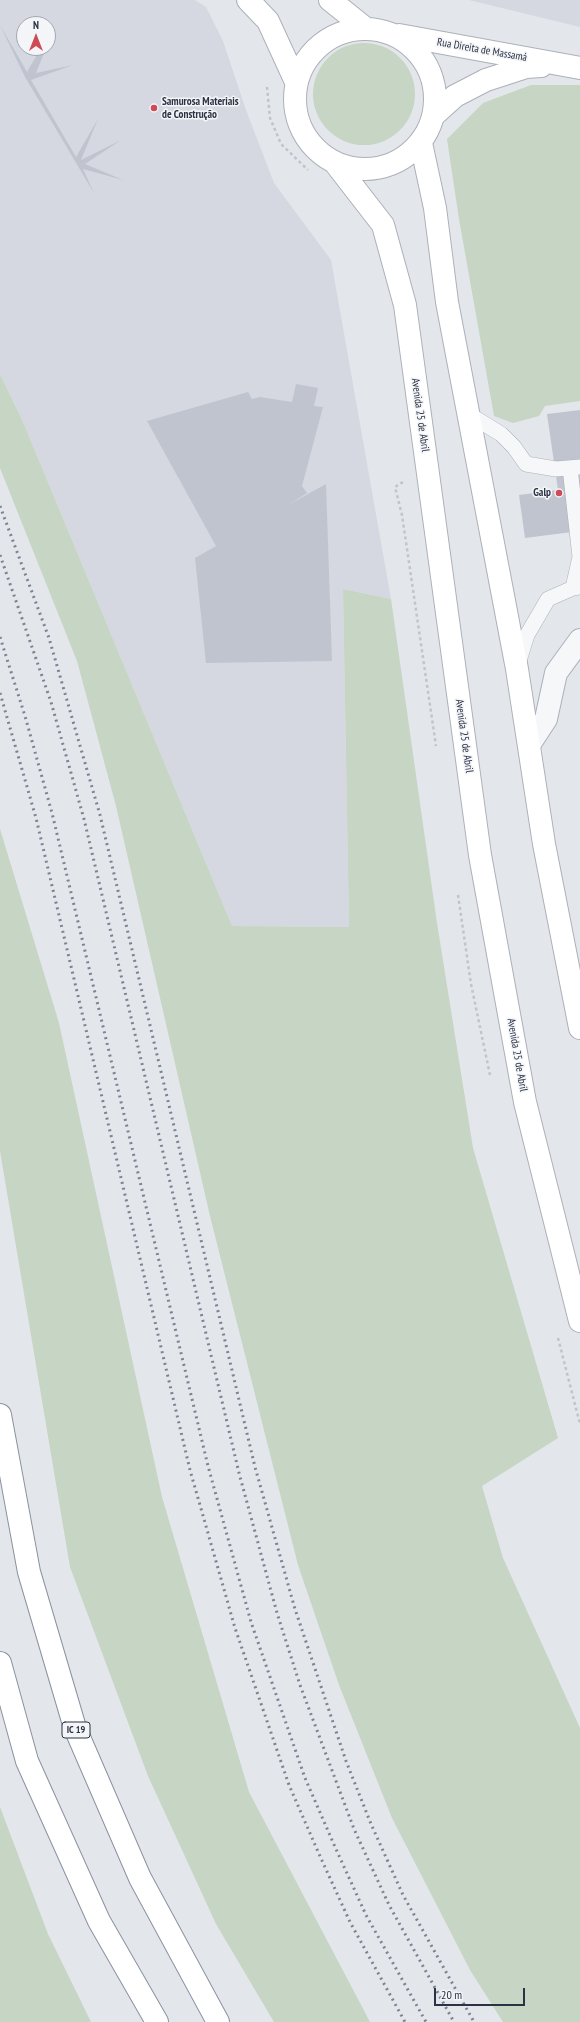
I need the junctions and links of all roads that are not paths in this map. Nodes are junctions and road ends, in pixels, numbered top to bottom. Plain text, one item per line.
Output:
1 (248, 0) edge
2 (330, 0) edge
3 (365, 28) junction
4 (396, 35) junction
5 (574, 67) edge
6 (296, 82) junction
7 (434, 115) junction
8 (421, 143) junction
9 (335, 163) junction
10 (470, 415) junction
11 (575, 468) edge
12 (576, 587) edge
13 (580, 640) edge
14 (517, 669) junction
15 (529, 745) junction
16 (580, 1028) edge
17 (580, 1320) edge
18 (0, 1415) edge
19 (0, 1663) edge
20 (158, 2022) edge
21 (218, 2022) edge

1 - 6 main road
2 - 3 main road
3 - 4 main road
3 - 6 main road
4 - 5 main road, Rua Direita de Massamá
4 - 7 main road
5 - 7 main road, Rua Direita de Massamá
6 - 9 main road
7 - 8 main road
8 - 9 main road
8 - 10 main road
9 - 17 main road, Avenida 25 de Abril
10 - 11 lane
10 - 14 main road
11 - 12 lane
12 - 14 lane
13 - 15 street
14 - 15 main road
15 - 16 main road
18 - 21 main road, IC 19
19 - 20 main road

